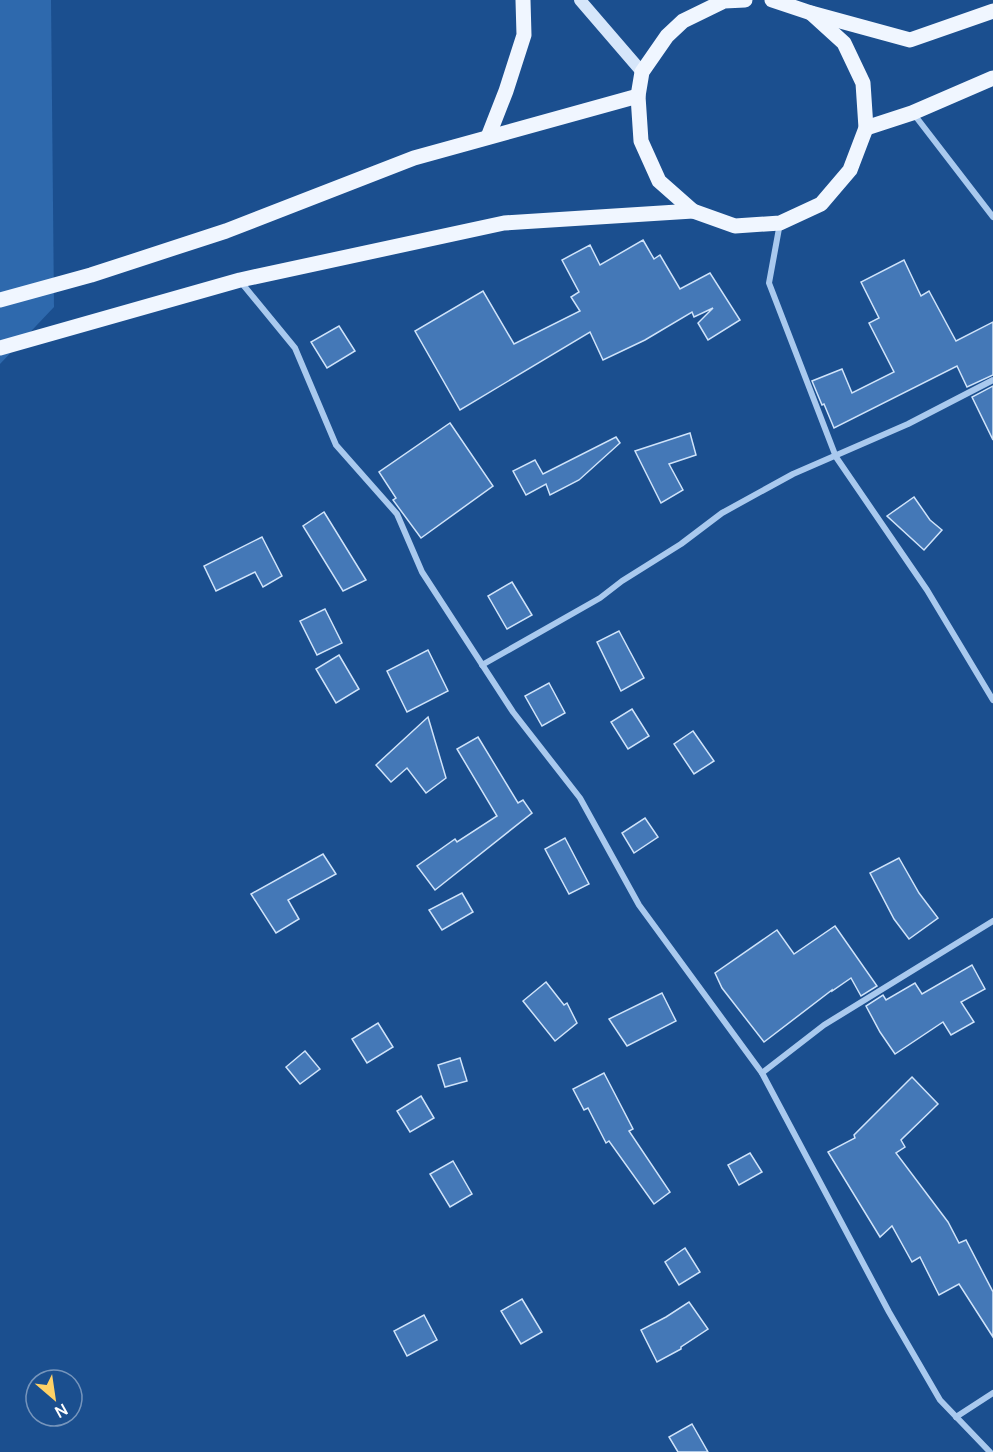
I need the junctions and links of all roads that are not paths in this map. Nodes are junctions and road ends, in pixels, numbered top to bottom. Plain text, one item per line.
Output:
1 (523, 0) edge
2 (580, 0) edge
3 (745, 0) edge
4 (772, 0) edge
5 (993, 11) edge
6 (811, 13) junction
7 (642, 72) junction
8 (993, 78) edge
9 (638, 96) junction
10 (912, 113) junction
11 (866, 128) junction
12 (488, 137) junction
13 (693, 211) junction
14 (993, 217) edge
15 (780, 223) junction
16 (240, 280) junction
17 (0, 300) edge
18 (0, 348) edge
19 (993, 380) edge
20 (836, 457) junction
21 (482, 665) junction
22 (993, 700) edge
23 (993, 921) edge
24 (762, 1073) junction
25 (993, 1393) edge
26 (956, 1417) junction
27 (990, 1452) edge

1 - 12 main road
2 - 7 street
3 - 7 main road
4 - 6 main road
5 - 6 main road
6 - 11 main road
7 - 9 main road
8 - 10 main road
9 - 12 main road
9 - 13 main road
10 - 11 main road
10 - 14 street
11 - 15 main road
12 - 17 main road
13 - 15 main road
13 - 16 main road
15 - 20 street
16 - 18 main road
16 - 21 street
19 - 20 street
20 - 21 street
20 - 22 street
21 - 24 street
23 - 24 street
24 - 26 street
25 - 26 street
26 - 27 street

